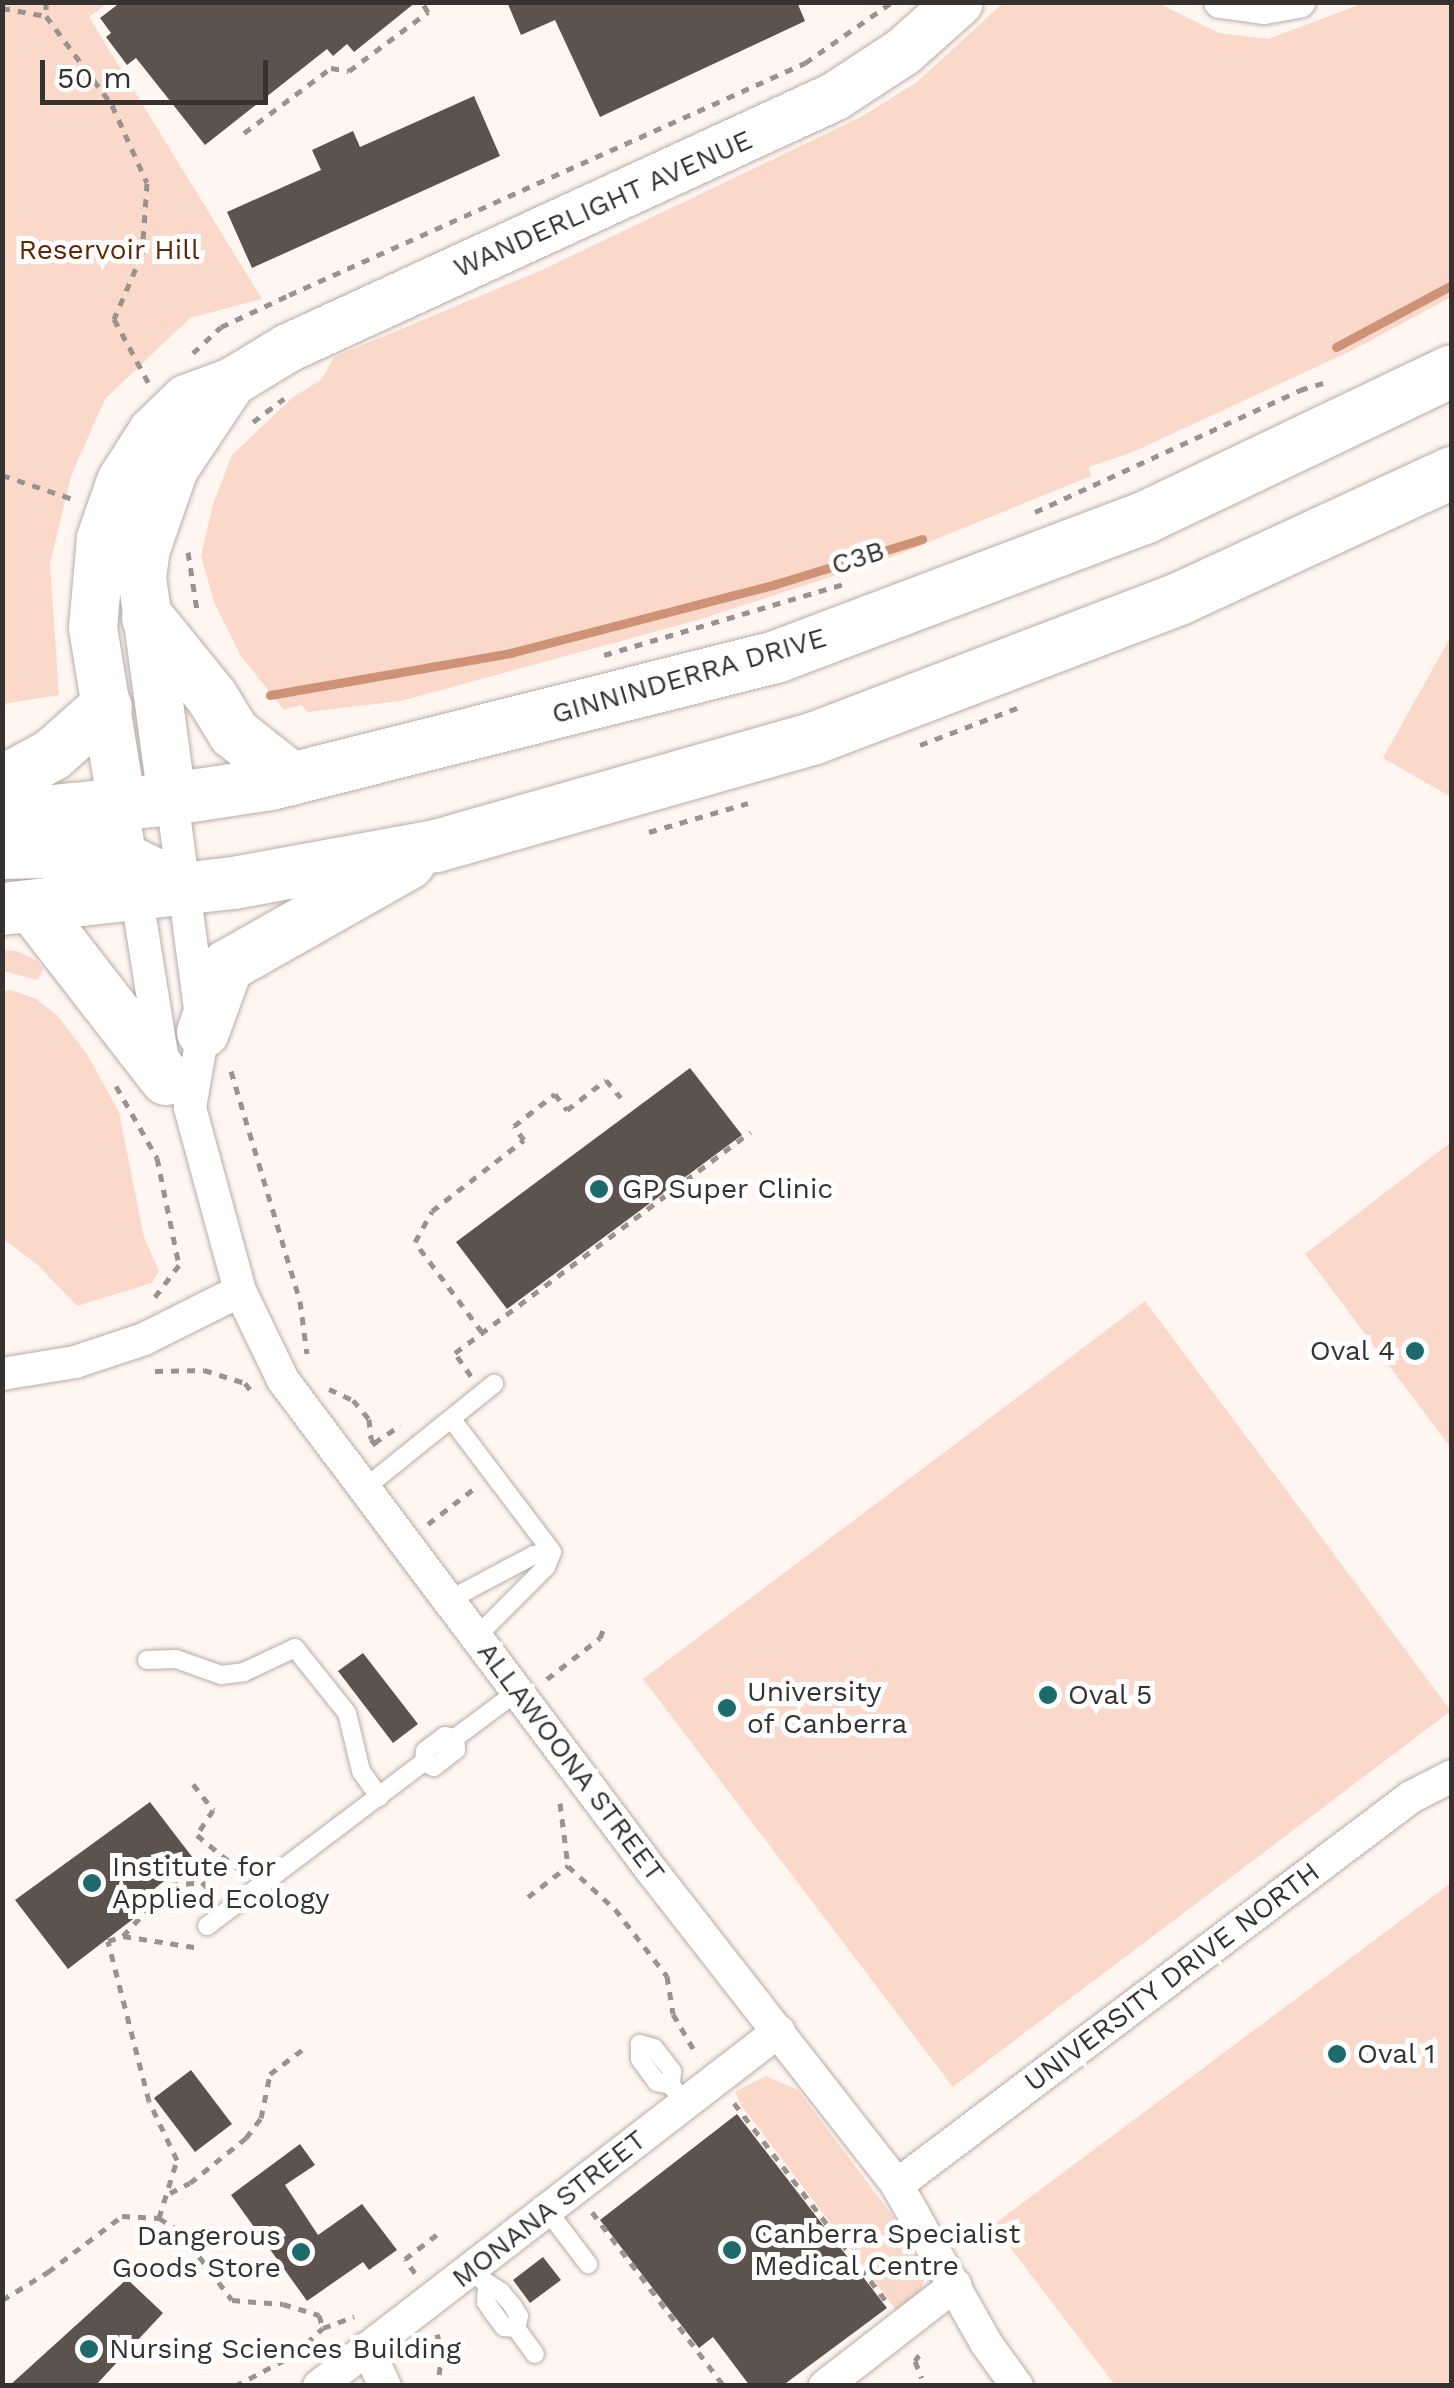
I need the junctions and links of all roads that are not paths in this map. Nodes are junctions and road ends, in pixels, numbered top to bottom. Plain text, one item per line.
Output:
1 (958, 2) edge
2 (1220, 2) edge
3 (1299, 2) edge
4 (1452, 371) edge
5 (232, 382) junction
6 (1452, 473) edge
7 (148, 618) junction
8 (106, 707) junction
9 (292, 779) junction
10 (2, 782) edge
11 (147, 802) junction
12 (2, 816) edge
13 (436, 846) junction
14 (2, 854) edge
15 (150, 882) junction
16 (18, 907) edge
17 (216, 1044) junction
18 (178, 1093) junction
19 (240, 1291) junction
20 (2, 1374) edge
21 (494, 1384) dead end
22 (453, 1421) junction
23 (365, 1488) junction
24 (552, 1552) junction
25 (450, 1600) junction
26 (476, 1636) junction
27 (147, 1660) dead end
28 (520, 1694) junction
29 (1452, 1776) edge
30 (379, 1797) junction
31 (207, 1926) dead end
32 (779, 2032) junction
33 (897, 2185) junction
34 (547, 2210) junction
35 (588, 2264) dead end
36 (479, 2278) junction
37 (955, 2285) junction
38 (367, 2348) junction
39 (536, 2354) dead end
40 (319, 2386) edge
41 (385, 2386) edge
42 (825, 2386) edge
43 (1017, 2386) edge

1 - 5 street, WANDERLIGHT AVENUE
2 - 3 street
4 - 9 main road, GINNINDERRA DRIVE
5 - 7 street, WANDERLIGHT AVENUE
5 - 8 street, WANDERLIGHT AVENUE
6 - 13 main road
7 - 9 main road
7 - 11 street, WANDERLIGHT AVENUE
8 - 10 main road
8 - 11 street, WANDERLIGHT AVENUE
9 - 11 main road, GINNINDERRA DRIVE
11 - 12 main road, GINNINDERRA DRIVE
11 - 15 street, ALLAWOONA STREET
11 - 15 street, WANDERLIGHT AVENUE
13 - 15 main road
13 - 17 main road
14 - 15 main road
15 - 16 main road
15 - 17 street, ALLAWOONA STREET
15 - 18 street, ALLAWOONA STREET
16 - 18 main road
17 - 18 street, ALLAWOONA STREET
18 - 19 street, ALLAWOONA STREET
19 - 20 street
19 - 23 street, ALLAWOONA STREET
21 - 22 lane
22 - 23 lane
22 - 24 lane
23 - 25 street, ALLAWOONA STREET
24 - 25 lane
24 - 26 lane
25 - 26 street, ALLAWOONA STREET
26 - 28 street, ALLAWOONA STREET
27 - 30 lane
28 - 30 lane
28 - 32 street, ALLAWOONA STREET
29 - 33 street, UNIVERSITY DRIVE NORTH
30 - 31 lane
32 - 33 street, ALLAWOONA STREET
32 - 34 street, MONANA STREET
33 - 37 street, ALLAWOONA STREET
34 - 35 lane
34 - 36 street, MONANA STREET
36 - 38 street, MONANA STREET
36 - 39 lane
37 - 42 street
37 - 43 street, ALLAWOONA STREET
38 - 40 street, MONANA STREET
38 - 41 street

